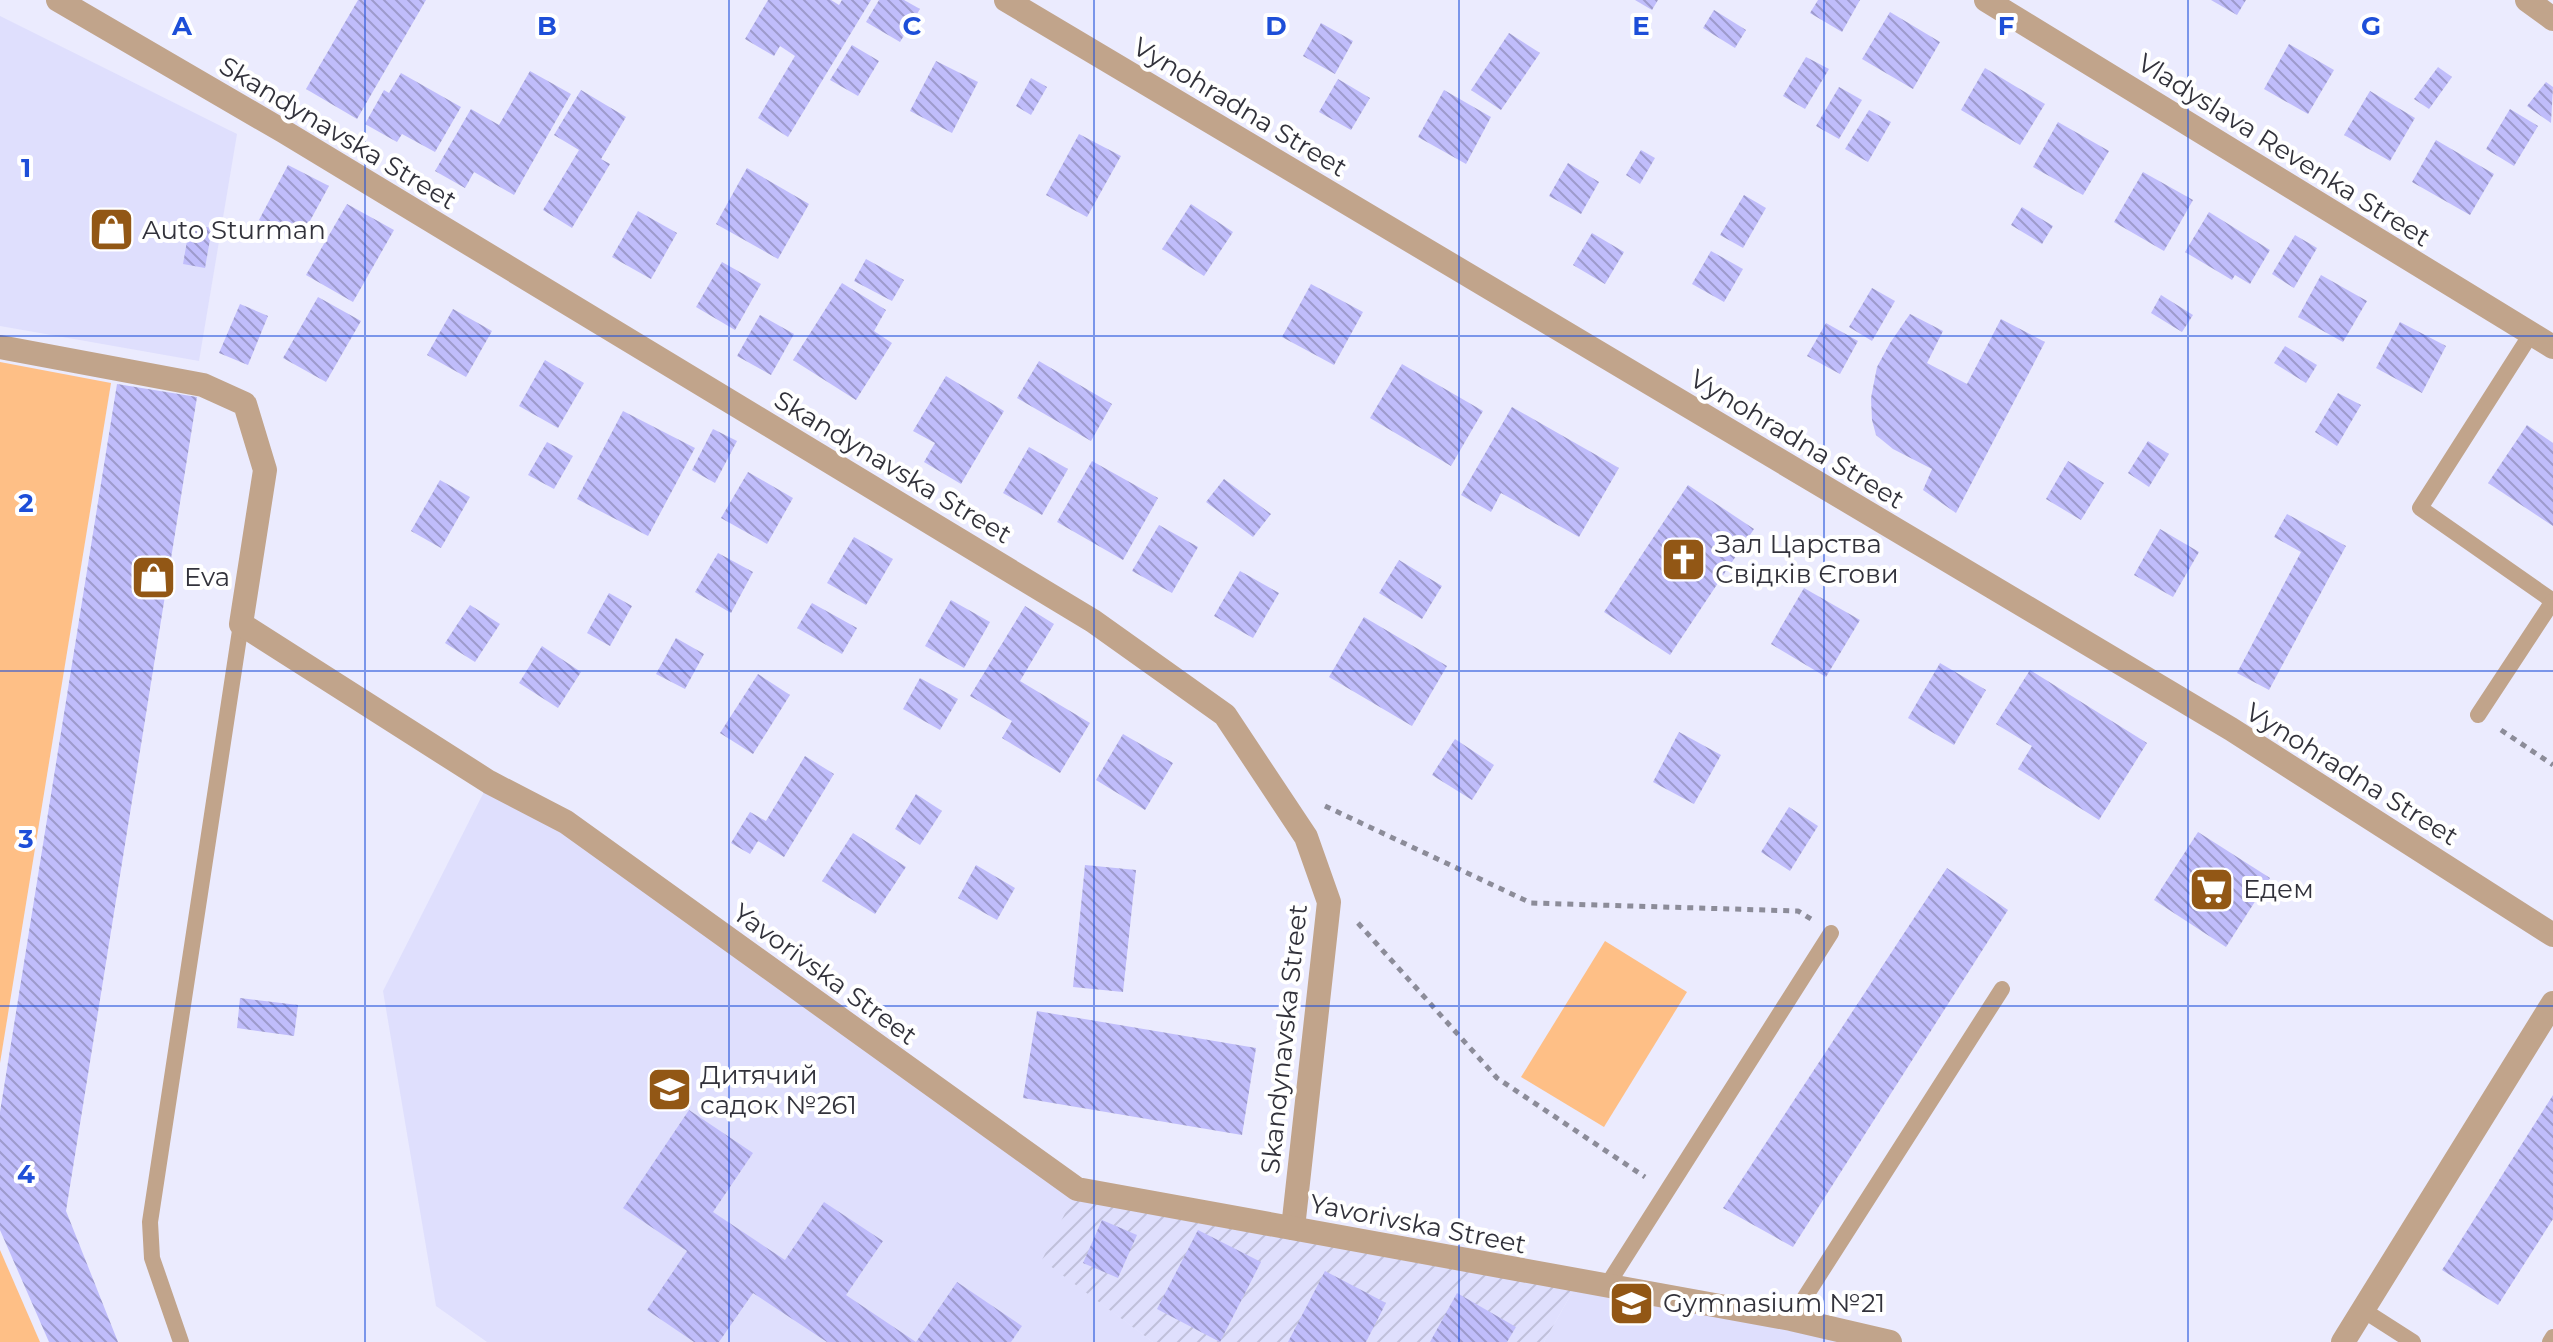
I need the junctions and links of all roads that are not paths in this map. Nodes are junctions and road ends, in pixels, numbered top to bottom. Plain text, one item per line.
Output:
1 (58, 0) edge
2 (1006, 0) edge
3 (1986, 0) edge
4 (2527, 0) edge
5 (2553, 19) edge
6 (2531, 334) junction
7 (0, 347) edge
8 (2553, 347) edge
9 (2553, 601) edge
10 (241, 624) junction
11 (2478, 715) road end
12 (1831, 933) road end
13 (2553, 935) edge
14 (2002, 989) dead end
15 (2553, 1003) edge
16 (1293, 1228) junction
17 (1606, 1287) junction
18 (2363, 1310) junction
19 (1791, 1319) junction
20 (2553, 1337) edge
21 (181, 1342) edge
22 (1890, 1342) edge
23 (2343, 1342) edge
24 (2413, 1342) edge
25 (2550, 1342) edge

1 - 16 street, Skandynavska Street
2 - 13 street, Vynohradna Street
3 - 6 street, Vladyslava Revenka Street
4 - 5 street
6 - 8 street, Vladyslava Revenka Street
6 - 9 lane
7 - 10 street
9 - 11 lane
10 - 16 street, Yavorivska Street
10 - 21 lane
12 - 17 lane
14 - 19 lane
15 - 18 street
16 - 17 street, Yavorivska Street
17 - 19 street, Yavorivska Street
18 - 23 street
18 - 24 lane
19 - 22 street, Yavorivska Street
20 - 25 lane

